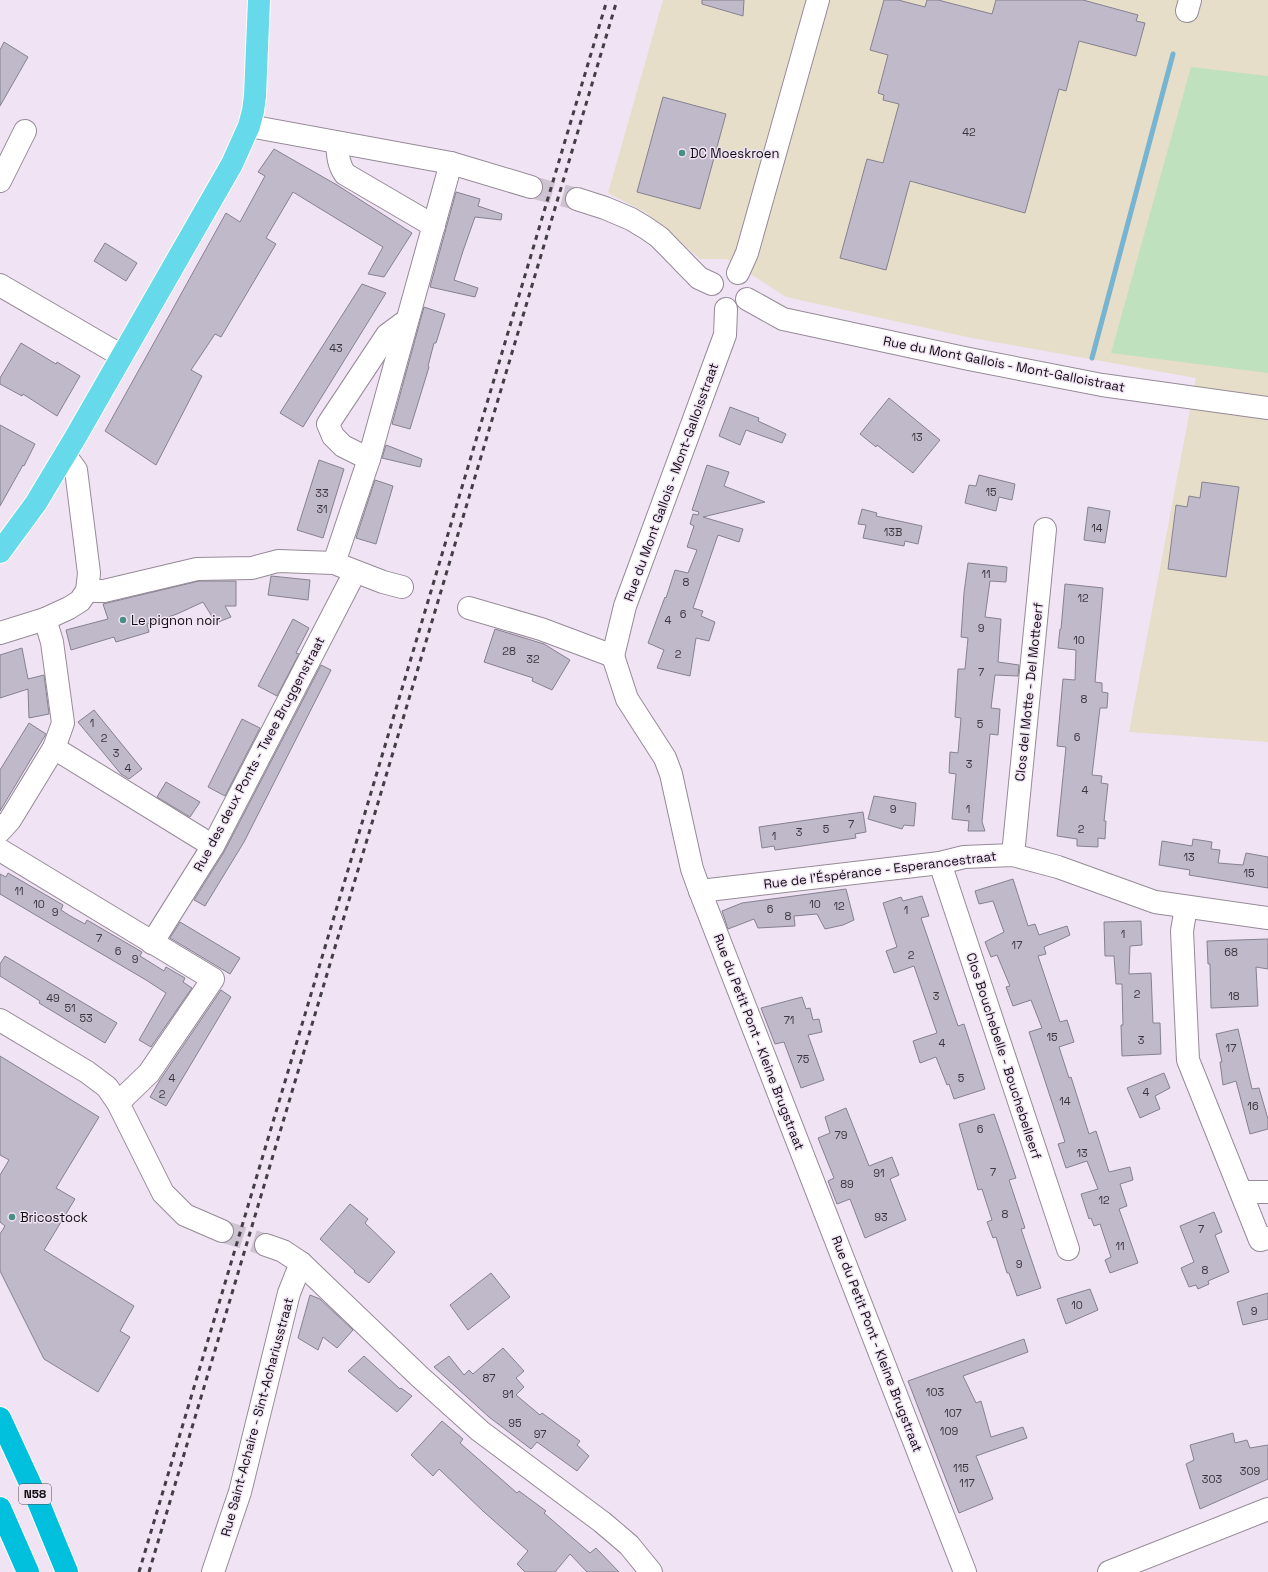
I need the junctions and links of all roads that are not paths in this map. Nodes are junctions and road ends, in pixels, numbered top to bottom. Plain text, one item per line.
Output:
1 (259, 0) edge
2 (818, 0) edge
3 (249, 126) junction
4 (26, 131) dead end
5 (337, 143) junction
6 (451, 163) junction
7 (0, 181) edge
8 (531, 187) tunnel mouth
9 (578, 199) tunnel mouth
10 (434, 226) junction
11 (738, 273) junction
12 (712, 284) junction
13 (0, 285) edge
14 (747, 299) junction
15 (726, 309) junction
16 (406, 321) junction
17 (122, 356) junction
18 (1268, 408) edge
19 (65, 455) junction
20 (369, 459) junction
21 (1045, 529) dead end
22 (0, 552) edge
23 (334, 564) junction
24 (355, 572) junction
25 (402, 587) dead end
26 (87, 591) junction
27 (469, 608) dead end
28 (45, 619) junction
29 (0, 633) edge
30 (613, 656) junction
31 (54, 748) junction
32 (0, 831) edge
33 (213, 846) junction
34 (0, 850) edge
35 (1013, 855) junction
36 (940, 863) junction
37 (700, 891) junction
38 (1186, 907) junction
39 (1268, 918) edge
40 (152, 943) junction
41 (0, 1020) edge
42 (118, 1103) junction
43 (1242, 1192) junction
44 (1268, 1192) edge
45 (222, 1231) tunnel mouth
46 (1268, 1238) edge
47 (266, 1245) tunnel mouth
48 (1068, 1248) dead end
49 (300, 1263) junction
50 (0, 1418) edge
51 (0, 1508) edge
52 (1268, 1509) edge
53 (28, 1572) edge
54 (67, 1572) edge
55 (214, 1572) edge
56 (651, 1572) edge
57 (965, 1572) edge
58 (1110, 1572) edge

1 - 3 main road
2 - 11 street
3 - 5 street
3 - 17 main road
4 - 7 street
5 - 6 street
5 - 10 street
6 - 8 street
6 - 10 street
9 - 12 street
10 - 16 street
11 - 12 street
11 - 14 street
12 - 15 street
13 - 17 street
14 - 15 street
14 - 18 street, Rue du Mont Gallois - Mont-Galloistraat
15 - 30 street, Rue du Mont Gallois - Mont-Galloisstraat
16 - 20 street
16 - 20 street
17 - 19 main road
19 - 22 main road
19 - 26 street
20 - 23 street
21 - 35 street, Clos del Motte - Del Motteerf
23 - 24 street
23 - 26 street
24 - 25 street
24 - 33 street, Rue des deux Ponts - Twee Bruggenstraat
26 - 28 street
27 - 30 street
28 - 29 street
28 - 31 street
30 - 37 street, Rue du Petit Pont - Kleine Brugstraat
31 - 32 street
31 - 33 street
33 - 40 street, Rue des deux Ponts - Twee Bruggenstraat
34 - 40 street
35 - 36 street, Rue de l'Éspérance - Esperancestraat
35 - 38 street, Rue de l'Éspérance - Esperancestraat
36 - 37 street, Rue de l'Éspérance - Esperancestraat
36 - 48 street, Clos Bouchebelle - Bouchebelleerf
37 - 57 street, Rue du Petit Pont - Kleine Brugstraat
38 - 39 street, Rue de l'Éspérance - Esperancestraat
38 - 43 street
40 - 42 street
41 - 42 street
42 - 45 street
43 - 44 street
43 - 46 street
47 - 49 street
49 - 55 street, Rue Saint-Achaire - Sint-Achariusstraat
49 - 56 street
50 - 54 highway, N58
51 - 53 highway, N58
52 - 58 street

